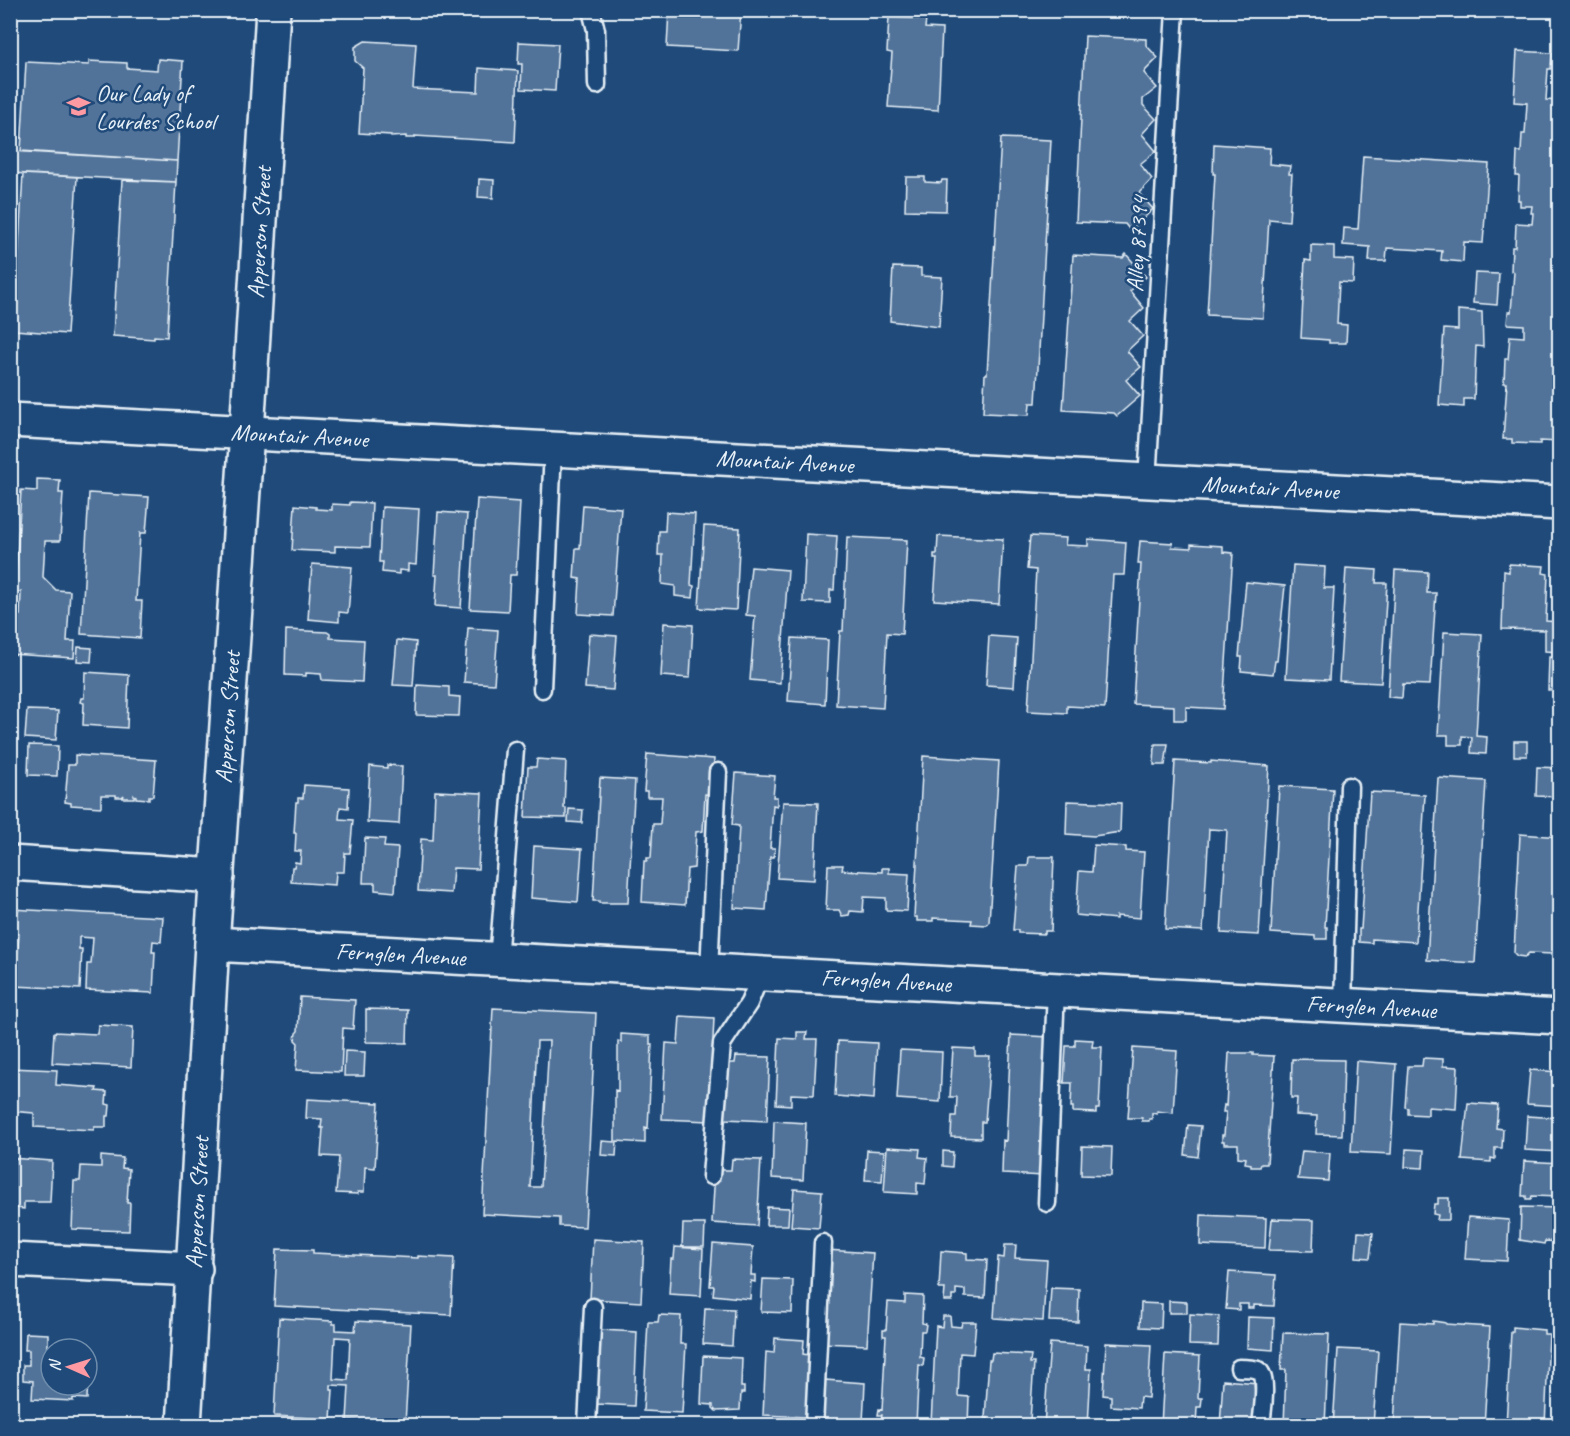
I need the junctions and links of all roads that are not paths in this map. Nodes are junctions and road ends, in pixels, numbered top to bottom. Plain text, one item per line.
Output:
1 (273, 10) edge
2 (591, 10) edge
3 (1175, 10) edge
4 (597, 85) dead end
5 (10, 420) edge
6 (247, 432) junction
7 (553, 448) junction
8 (1147, 481) junction
9 (1560, 503) edge
10 (542, 689) dead end
11 (515, 750) dead end
12 (718, 772) dead end
13 (1349, 786) dead end
14 (10, 863) edge
15 (217, 876) junction
16 (212, 944) junction
17 (498, 960) junction
18 (709, 972) junction
19 (761, 974) junction
20 (1056, 990) junction
21 (1343, 1005) junction
22 (1560, 1017) edge
23 (711, 1176) dead end
24 (1047, 1203) dead end
25 (823, 1244) dead end
26 (10, 1260) edge
27 (195, 1269) junction
28 (593, 1307) dead end
29 (1239, 1368) dead end
30 (184, 1425) edge
31 (587, 1425) edge
32 (814, 1425) edge
33 (1261, 1425) edge

1 - 6 street, Apperson Street
2 - 4 lane
3 - 8 lane, Alley 87394
5 - 6 street, Mountair Avenue
6 - 7 street, Mountair Avenue
6 - 15 street, Apperson Street
7 - 8 street, Mountair Avenue
7 - 10 lane
8 - 9 street, Mountair Avenue
11 - 17 lane
12 - 18 lane
13 - 21 lane
14 - 15 street
15 - 16 street, Apperson Street
16 - 17 street, Fernglen Avenue
16 - 27 street, Apperson Street
17 - 18 street, Fernglen Avenue
18 - 19 street, Fernglen Avenue
19 - 20 street, Fernglen Avenue
19 - 23 lane
20 - 21 street, Fernglen Avenue
20 - 24 lane
21 - 22 street, Fernglen Avenue
25 - 32 lane
26 - 27 street
27 - 30 street, Apperson Street
28 - 31 lane
29 - 33 lane

